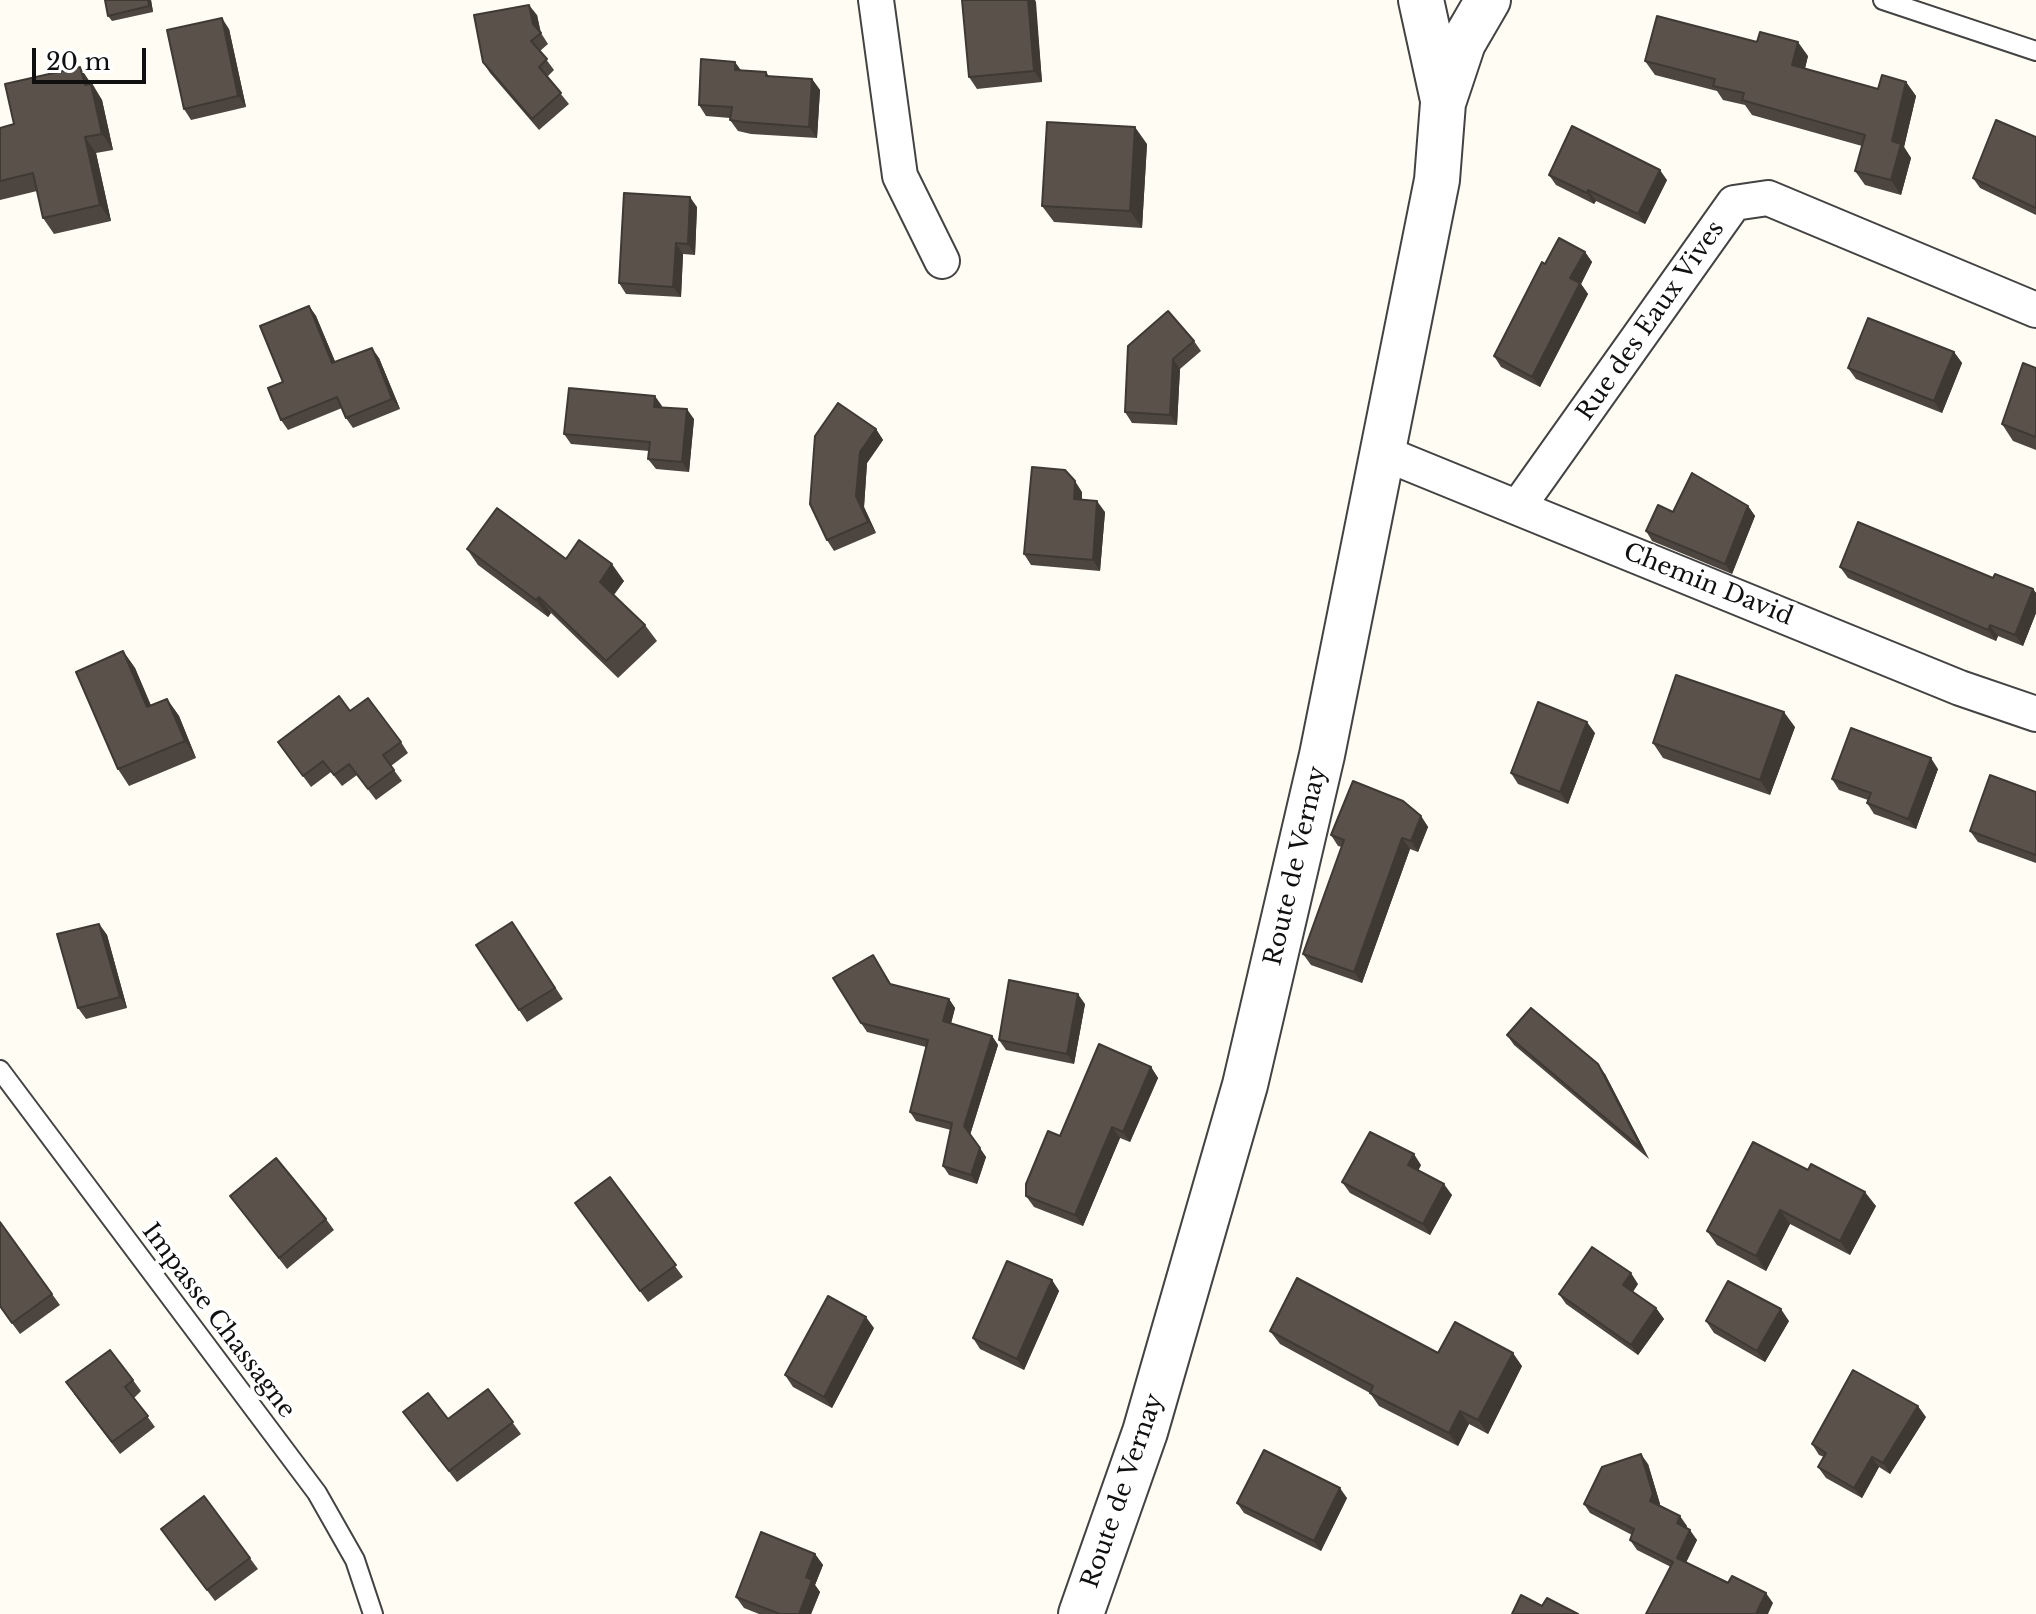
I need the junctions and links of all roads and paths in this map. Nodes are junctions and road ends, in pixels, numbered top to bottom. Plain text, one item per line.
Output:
1 (876, 0) edge
2 (1421, 0) edge
3 (1488, 0) edge
4 (1883, 0) edge
5 (2036, 51) edge
6 (1443, 103) junction
7 (942, 261) dead end
8 (2036, 310) edge
9 (1381, 452) junction
10 (1518, 507) junction
11 (2036, 714) edge
12 (0, 1070) edge
13 (373, 1614) edge
14 (1081, 1614) edge

1 - 7 street
2 - 6 street, Route de Vernay
3 - 6 street, Route de Vernay
4 - 5 lane
6 - 9 street, Route de Vernay
8 - 10 street, Rue des Eaux Vives
9 - 10 street, Chemin David
9 - 14 street, Route de Vernay
10 - 11 street, Chemin David
12 - 13 lane, Impasse Chassagne

